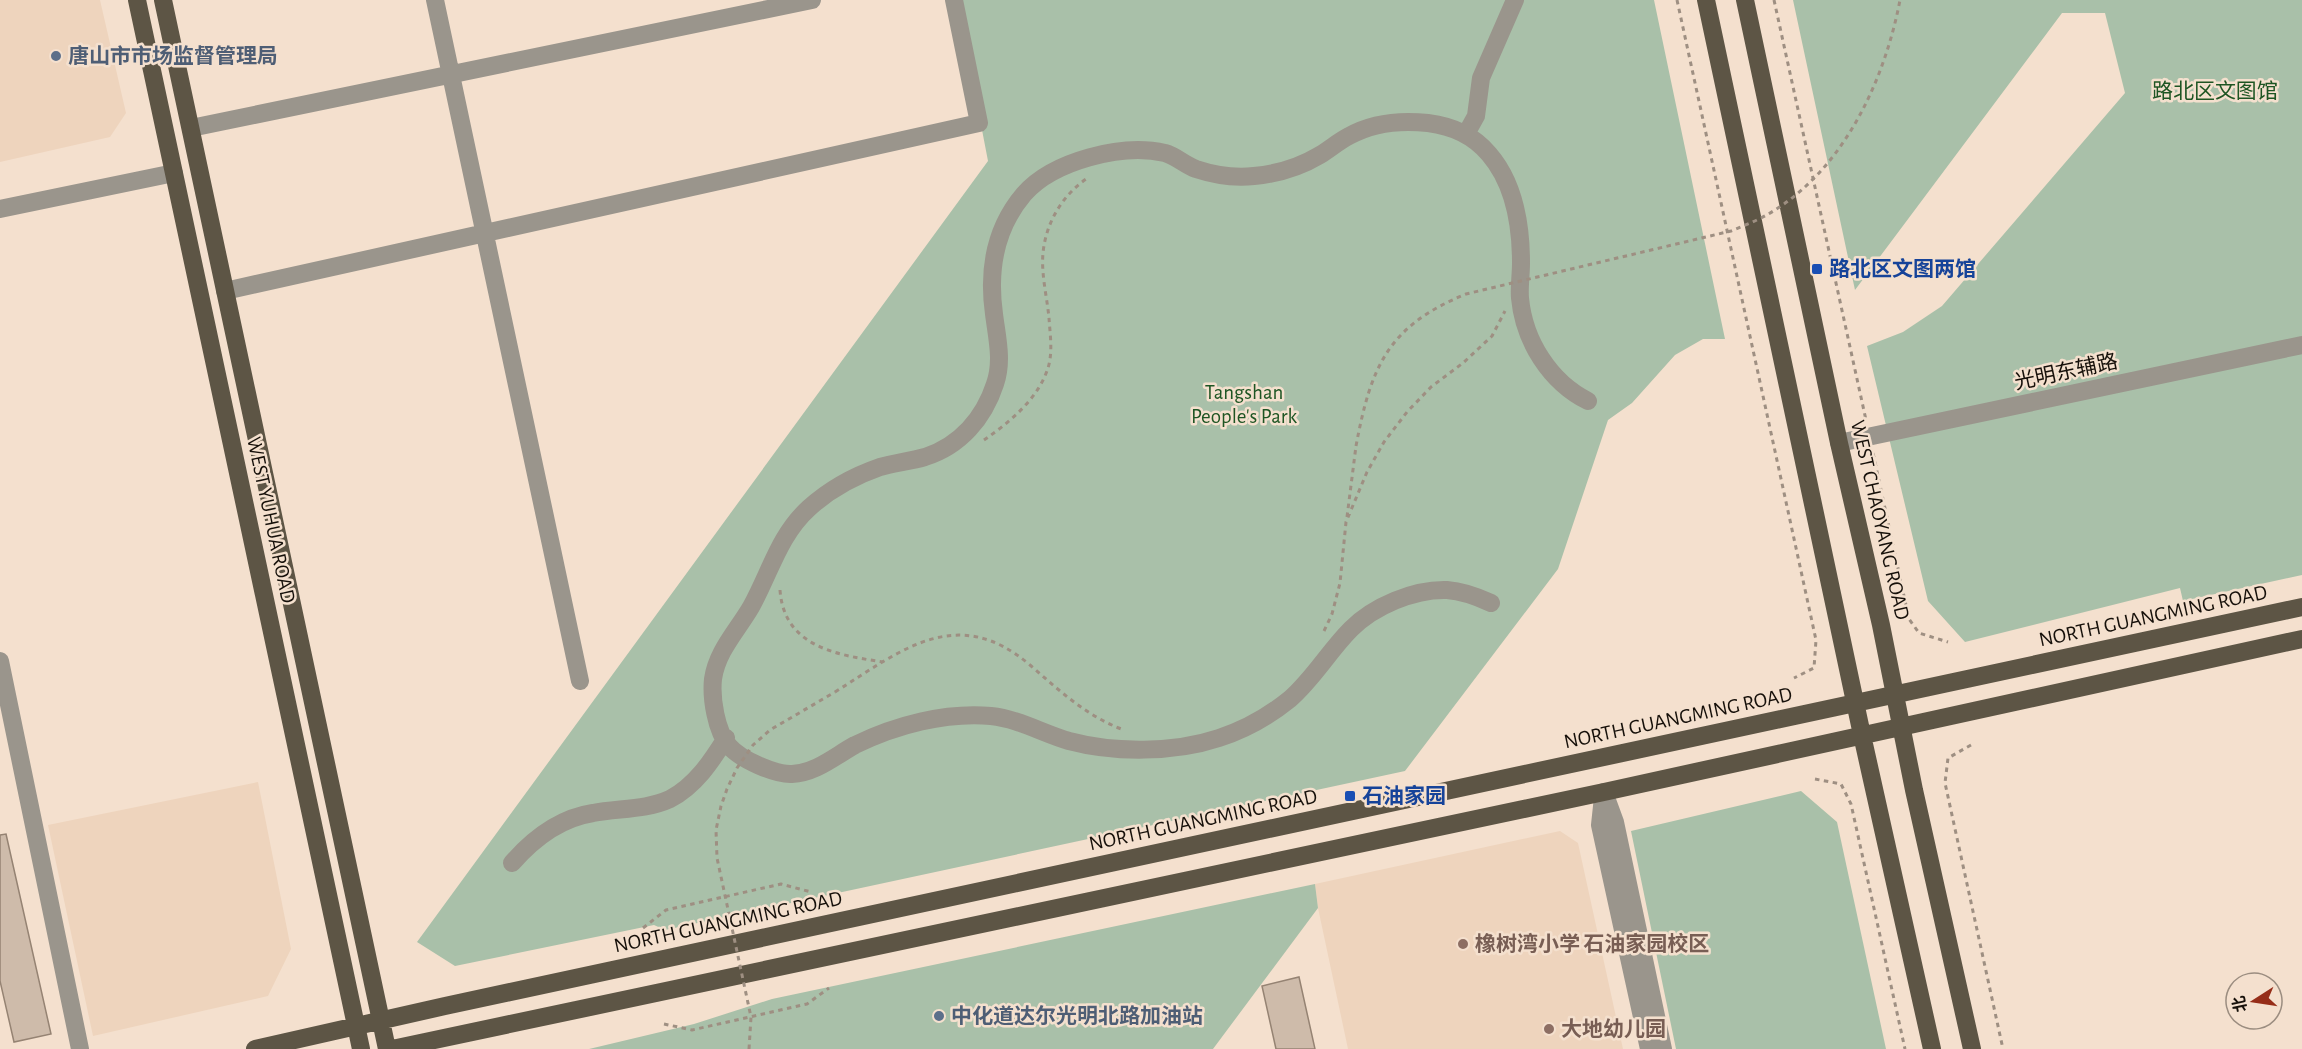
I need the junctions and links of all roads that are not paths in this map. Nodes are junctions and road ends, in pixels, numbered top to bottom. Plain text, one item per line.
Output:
1 (137, 0) edge
2 (163, 0) edge
3 (435, 0) edge
4 (812, 0) edge
5 (954, 0) edge
6 (1515, 0) edge
7 (1706, 0) edge
8 (1744, 0) edge
9 (451, 75) junction
10 (191, 128) junction
11 (1466, 134) junction
12 (174, 172) junction
13 (0, 208) edge
14 (484, 233) junction
15 (225, 291) junction
16 (2302, 345) edge
17 (1588, 400) dead end
18 (1839, 443) junction
19 (1491, 603) dead end
20 (2302, 607) edge
21 (2302, 639) edge
22 (0, 661) edge
23 (580, 681) dead end
24 (1895, 694) junction
25 (1856, 703) junction
26 (1901, 726) junction
27 (1862, 735) junction
28 (726, 738) junction
29 (1604, 792) junction
30 (512, 863) dead end
31 (380, 1021) junction
32 (356, 1027) junction
33 (80, 1049) edge
34 (255, 1049) edge
35 (361, 1049) edge
36 (387, 1049) edge
37 (392, 1049) edge
38 (1649, 1049) edge
39 (1663, 1049) edge
40 (1932, 1049) edge
41 (1972, 1049) edge

1 - 12 main road, WEST YUHUA ROAD
2 - 10 main road, WEST YUHUA ROAD
3 - 9 street
4 - 9 street
5 - 14 street
6 - 11 street
7 - 25 main road
8 - 18 main road, WEST CHAOYANG ROAD
9 - 10 street
9 - 14 street
10 - 15 main road, WEST YUHUA ROAD
11 - 17 street
11 - 28 street
12 - 13 street
12 - 32 main road, WEST YUHUA ROAD
14 - 15 street
14 - 23 street
15 - 31 main road, WEST YUHUA ROAD
16 - 18 street, 光明东辅路
18 - 24 main road, WEST CHAOYANG ROAD
19 - 28 street
20 - 24 main road, NORTH GUANGMING ROAD
21 - 26 main road
22 - 33 street
24 - 25 main road, NORTH GUANGMING ROAD
24 - 26 main road, WEST CHAOYANG ROAD
25 - 27 main road
25 - 31 main road, NORTH GUANGMING ROAD
26 - 27 main road
26 - 41 main road, WEST CHAOYANG ROAD
27 - 29 main road
27 - 40 main road
28 - 30 street
29 - 37 main road
29 - 38 street
29 - 39 street
31 - 32 main road, NORTH GUANGMING ROAD
31 - 36 main road, WEST YUHUA ROAD
32 - 34 main road, NORTH GUANGMING ROAD
32 - 35 main road, WEST YUHUA ROAD

